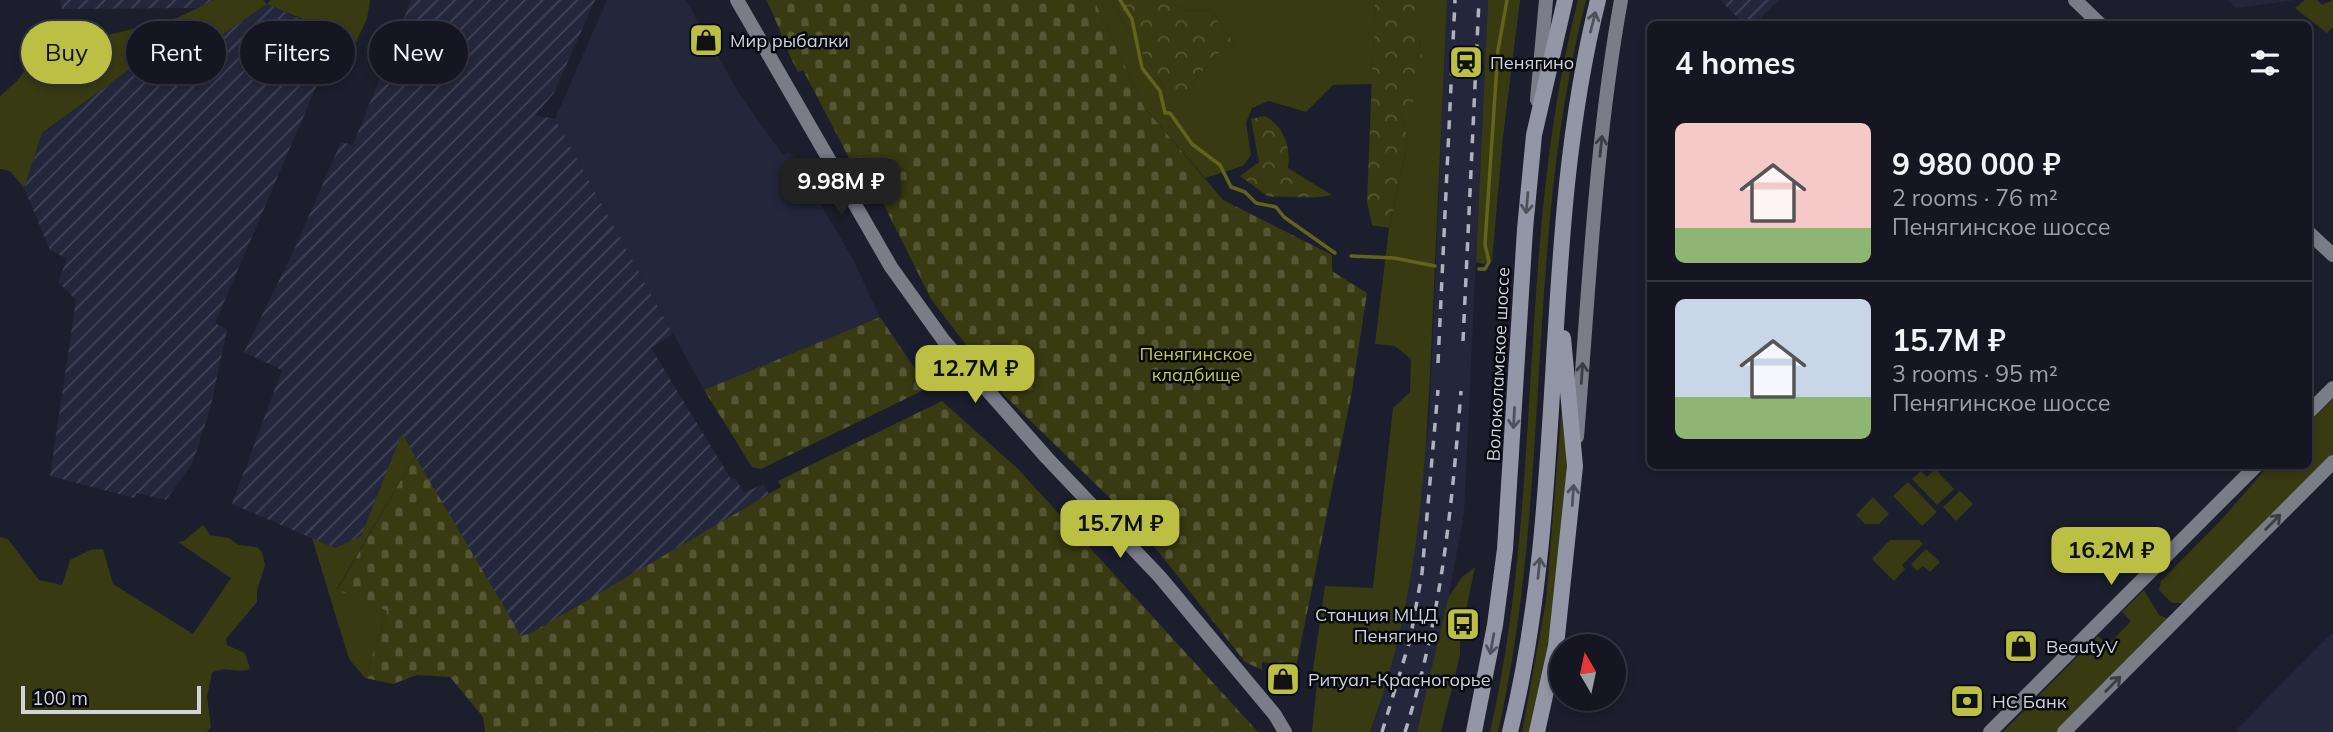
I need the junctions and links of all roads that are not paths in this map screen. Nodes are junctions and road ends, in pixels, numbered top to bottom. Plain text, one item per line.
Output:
1 (737, 0) edge
2 (1546, 0) edge
3 (1565, 0) edge
4 (1598, 0) edge
5 (1621, 0) edge
6 (2075, 0) edge
7 (2097, 21) edge
8 (1534, 135) junction
9 (2312, 236) edge
10 (2333, 256) edge
11 (1559, 283) junction
12 (2333, 388) edge
13 (2312, 409) edge
14 (2333, 462) edge
15 (1575, 466) junction
16 (2253, 469) edge
17 (1285, 732) edge
18 (1474, 732) edge
19 (1510, 732) edge
20 (1537, 732) edge
21 (1990, 732) edge
22 (2064, 732) edge

1 - 17 main road
2 - 8 main road
3 - 8 main road, Волоколамское шоссе
11 -> 4 main road
15 -> 5 main road
6 - 7 main road
8 -> 18 main road, Волоколамское шоссе
9 - 10 main road
11 - 15 main road
19 -> 11 main road
12 - 13 main road
22 -> 14 main road
20 -> 15 main road
16 - 21 main road

